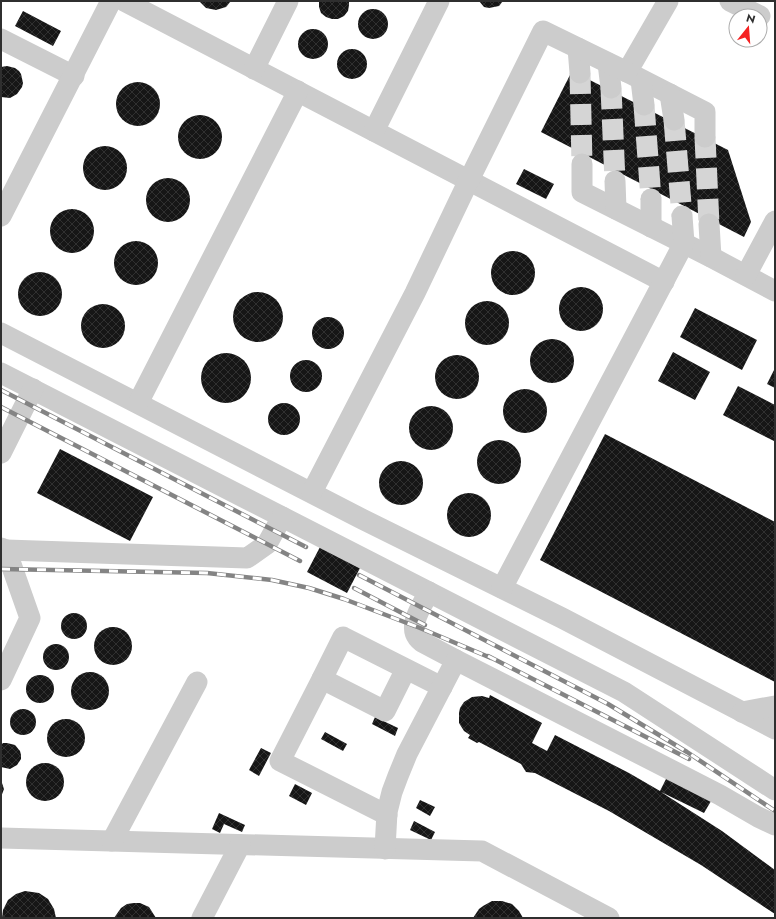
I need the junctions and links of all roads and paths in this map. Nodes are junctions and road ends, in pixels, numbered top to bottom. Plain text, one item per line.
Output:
1 (111, 1) edge
2 (124, 1) edge
3 (288, 1) edge
4 (439, 1) edge
5 (668, 1) edge
6 (730, 1) edge
7 (744, 8) edge
8 (1, 39) edge
9 (578, 48) junction
10 (254, 69) junction
11 (625, 72) junction
12 (580, 73) tunnel mouth
13 (74, 76) junction
14 (611, 88) tunnel mouth
15 (298, 91) junction
16 (670, 94) junction
17 (644, 105) tunnel mouth
18 (674, 120) tunnel mouth
19 (374, 131) junction
20 (705, 136) tunnel mouth
21 (582, 164) tunnel mouth
22 (469, 180) junction
23 (615, 181) tunnel mouth
24 (651, 199) tunnel mouth
25 (616, 209) junction
26 (1, 216) edge
27 (682, 216) tunnel mouth
28 (775, 221) edge
29 (709, 224) tunnel mouth
30 (651, 227) junction
31 (684, 243) junction
32 (711, 257) junction
33 (746, 276) junction
34 (664, 282) junction
35 (775, 291) edge
36 (1, 333) edge
37 (1, 373) edge
38 (33, 389) junction
39 (138, 403) junction
40 (1, 453) edge
41 (312, 492) junction
42 (282, 517) junction
43 (4, 549) edge
44 (502, 588) junction
45 (429, 592) junction
46 (456, 660) junction
47 (406, 669) junction
48 (322, 679) junction
49 (1, 680) edge
50 (197, 682) dead end
51 (442, 687) junction
52 (775, 706) edge
53 (742, 712) junction
54 (775, 729) edge
55 (775, 790) edge
56 (387, 815) junction
57 (775, 825) edge
58 (1, 838) edge
59 (112, 841) junction
60 (240, 845) junction
61 (385, 849) junction
62 (202, 918) edge
63 (610, 918) edge

1 - 13 lane
2 - 10 lane
3 - 10 lane
4 - 19 lane
5 - 11 lane
6 - 7 lane
8 - 13 lane
9 - 11 lane
9 - 12 lane
9 - 22 lane
10 - 15 lane
11 - 14 lane
11 - 16 lane
11 - 17 lane
13 - 26 lane
15 - 19 lane
15 - 39 lane
16 - 18 lane
16 - 20 lane
19 - 22 lane
21 - 25 lane
22 - 34 lane
22 - 41 lane
23 - 25 lane
24 - 30 lane
25 - 30 lane
27 - 31 lane
28 - 33 lane
29 - 32 lane
30 - 31 lane
31 - 32 lane
31 - 34 lane
32 - 33 lane
33 - 35 lane
34 - 44 lane
36 - 39 lane
37 - 38 lane
38 - 40 lane
38 - 42 lane
39 - 41 lane
41 - 44 lane
42 - 43 lane
42 - 45 lane
43 - 49 lane
44 - 53 lane
45 - 46 lane
45 - 55 lane
46 - 51 lane
46 - 57 lane
47 - 48 lane
47 - 48 lane
47 - 51 lane
48 - 56 lane
50 - 59 lane
51 - 56 lane
52 - 53 lane
53 - 54 lane
56 - 61 lane
58 - 59 lane
59 - 60 lane
60 - 61 lane
60 - 62 lane
61 - 63 lane

